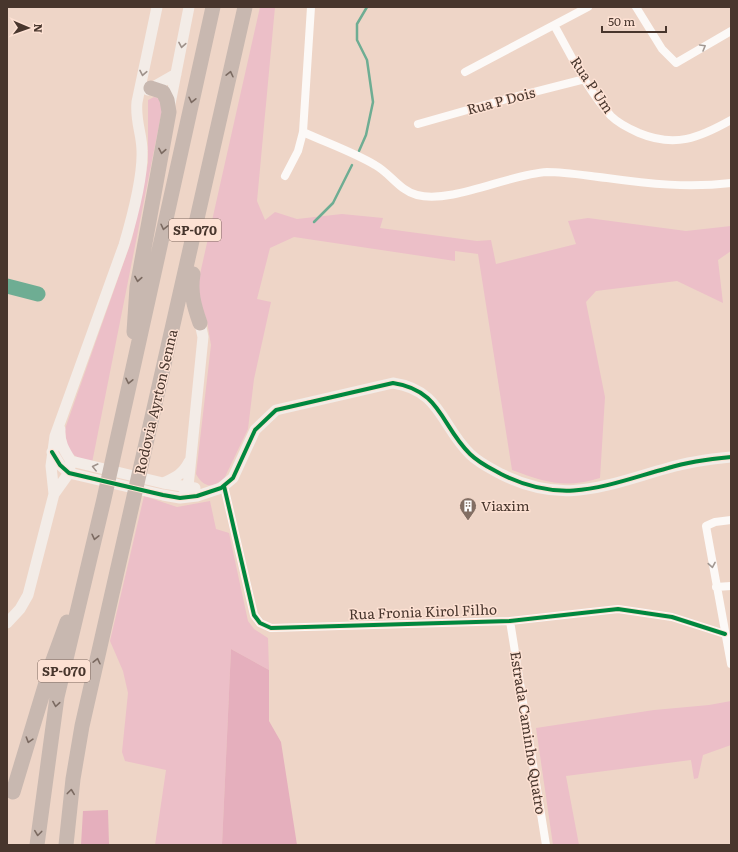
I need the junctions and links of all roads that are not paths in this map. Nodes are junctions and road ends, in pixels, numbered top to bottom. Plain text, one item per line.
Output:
1 (157, 7) edge
2 (189, 7) edge
3 (213, 7) edge
4 (245, 7) edge
5 (311, 7) edge
6 (588, 7) edge
7 (636, 7) edge
8 (554, 25) junction
9 (731, 31) edge
10 (465, 72) dead end
11 (176, 74) junction
12 (585, 79) junction
13 (151, 88) junction
14 (226, 93) junction
15 (137, 102) junction
16 (169, 112) junction
17 (731, 120) edge
18 (418, 124) dead end
19 (304, 132) junction
20 (285, 176) dead end
21 (731, 183) edge
22 (200, 323) junction
23 (173, 326) junction
24 (135, 353) junction
25 (60, 423) junction
26 (52, 452) junction
27 (731, 457) edge
28 (190, 460) junction
29 (71, 461) junction
30 (69, 473) junction
31 (163, 483) junction
32 (188, 486) junction
33 (224, 486) junction
34 (209, 491) junction
35 (54, 494) junction
36 (180, 498) junction
37 (731, 520) edge
38 (84, 585) junction
39 (731, 586) edge
40 (716, 587) junction
41 (510, 621) junction
42 (7, 623) edge
43 (725, 634) junction
44 (730, 654) edge
45 (731, 664) edge
46 (13, 792) dead end
47 (37, 845) edge
48 (66, 845) edge
49 (546, 845) edge

1 -> 15 street
2 -> 11 street
3 -> 24 highway, Rodovia Ayrton Senna / SP-070
14 -> 4 highway, Rodovia Ayrton Senna / SP-070
5 - 19 street
6 - 8 street
7 -> 9 street
8 - 10 street
8 - 12 street, Rua P Um
11 - 13 street
11 - 16 street
12 - 17 street, Rua P Um
12 - 18 street, Rua P Dois
13 - 15 street
13 - 16 highway
14 - 22 highway
14 - 23 highway, Rodovia Ayrton Senna / SP-070
15 - 25 street
16 -> 24 highway
19 - 20 street
19 - 21 street
22 - 23 highway
22 - 28 street, Rodovia Ayrton Senna
48 -> 23 highway, Rodovia Ayrton Senna / SP-070
24 -> 38 highway, Rodovia Ayrton Senna / SP-070
25 - 26 street
25 - 29 street
26 - 30 street
26 - 35 street
27 - 33 street
28 - 31 street, Rodovia Ayrton Senna
28 - 32 street, Rodovia Ayrton Senna
29 - 30 street
31 -> 29 street
30 - 35 street
30 - 36 street
31 - 32 street
32 - 34 street
32 - 36 street, Rodovia Ayrton Senna
33 - 34 street
33 - 41 street, Rua Fronia Kirol Filho
34 - 36 street
35 - 42 street
37 -> 40 street
38 -> 46 highway
38 -> 47 highway, Rodovia Ayrton Senna / SP-070
39 - 40 street
40 - 43 street
41 - 43 street, Rua Fronia Kirol Filho
41 - 49 street, Estrada Caminho Quatro
43 - 44 street
44 - 45 street

